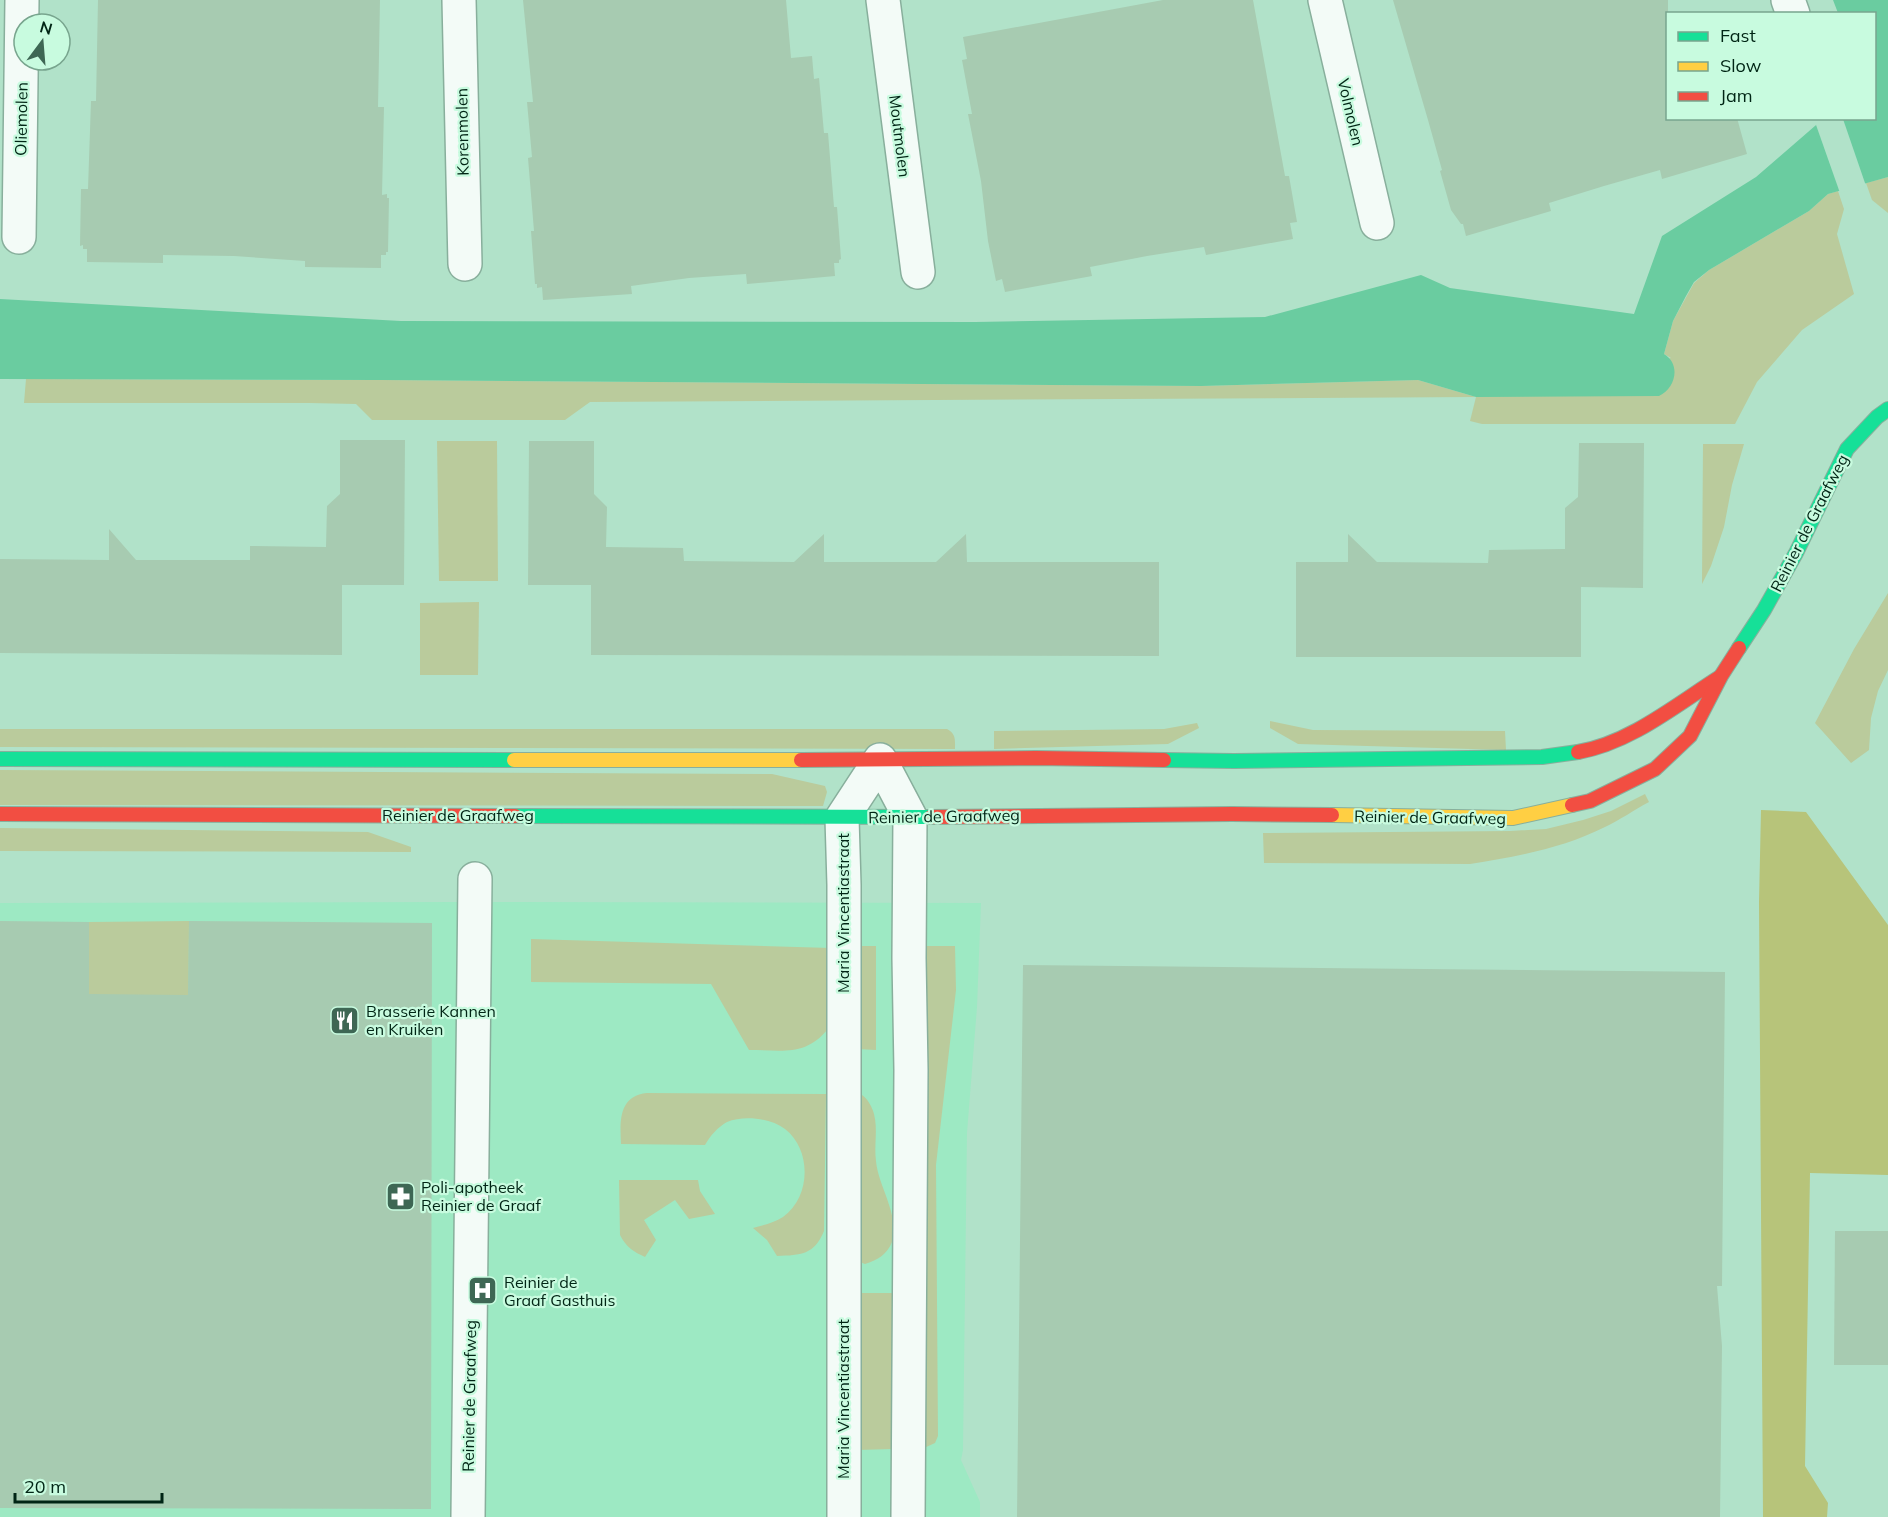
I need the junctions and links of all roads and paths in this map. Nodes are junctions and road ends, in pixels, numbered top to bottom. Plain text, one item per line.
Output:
1 (22, 0) edge
2 (459, 0) edge
3 (883, 0) edge
4 (1325, 0) edge
5 (1377, 223) dead end
6 (19, 237) dead end
7 (465, 264) dead end
8 (918, 272) dead end
9 (1888, 409) edge
10 (1721, 676) junction
11 (0, 759) edge
12 (880, 760) junction
13 (0, 814) edge
14 (910, 817) junction
15 (842, 818) junction
16 (475, 879) dead end
17 (468, 1517) edge
18 (844, 1517) edge
19 (908, 1517) edge

1 - 6 street, Oliemolen
2 - 7 street, Korenmolen
3 - 8 street, Moutmolen
4 - 5 street, Volmolen
9 - 10 main road, Reinier de Graafweg
10 - 12 main road, Reinier de Graafweg
10 - 14 main road, Reinier de Graafweg
11 - 12 main road, Reinier de Graafweg
12 - 14 street
12 - 15 street, Maria Vincentiastraat
13 - 15 main road, Reinier de Graafweg
14 - 15 main road, Reinier de Graafweg
14 - 19 street
15 - 18 street, Maria Vincentiastraat
16 - 17 street, Reinier de Graafweg

